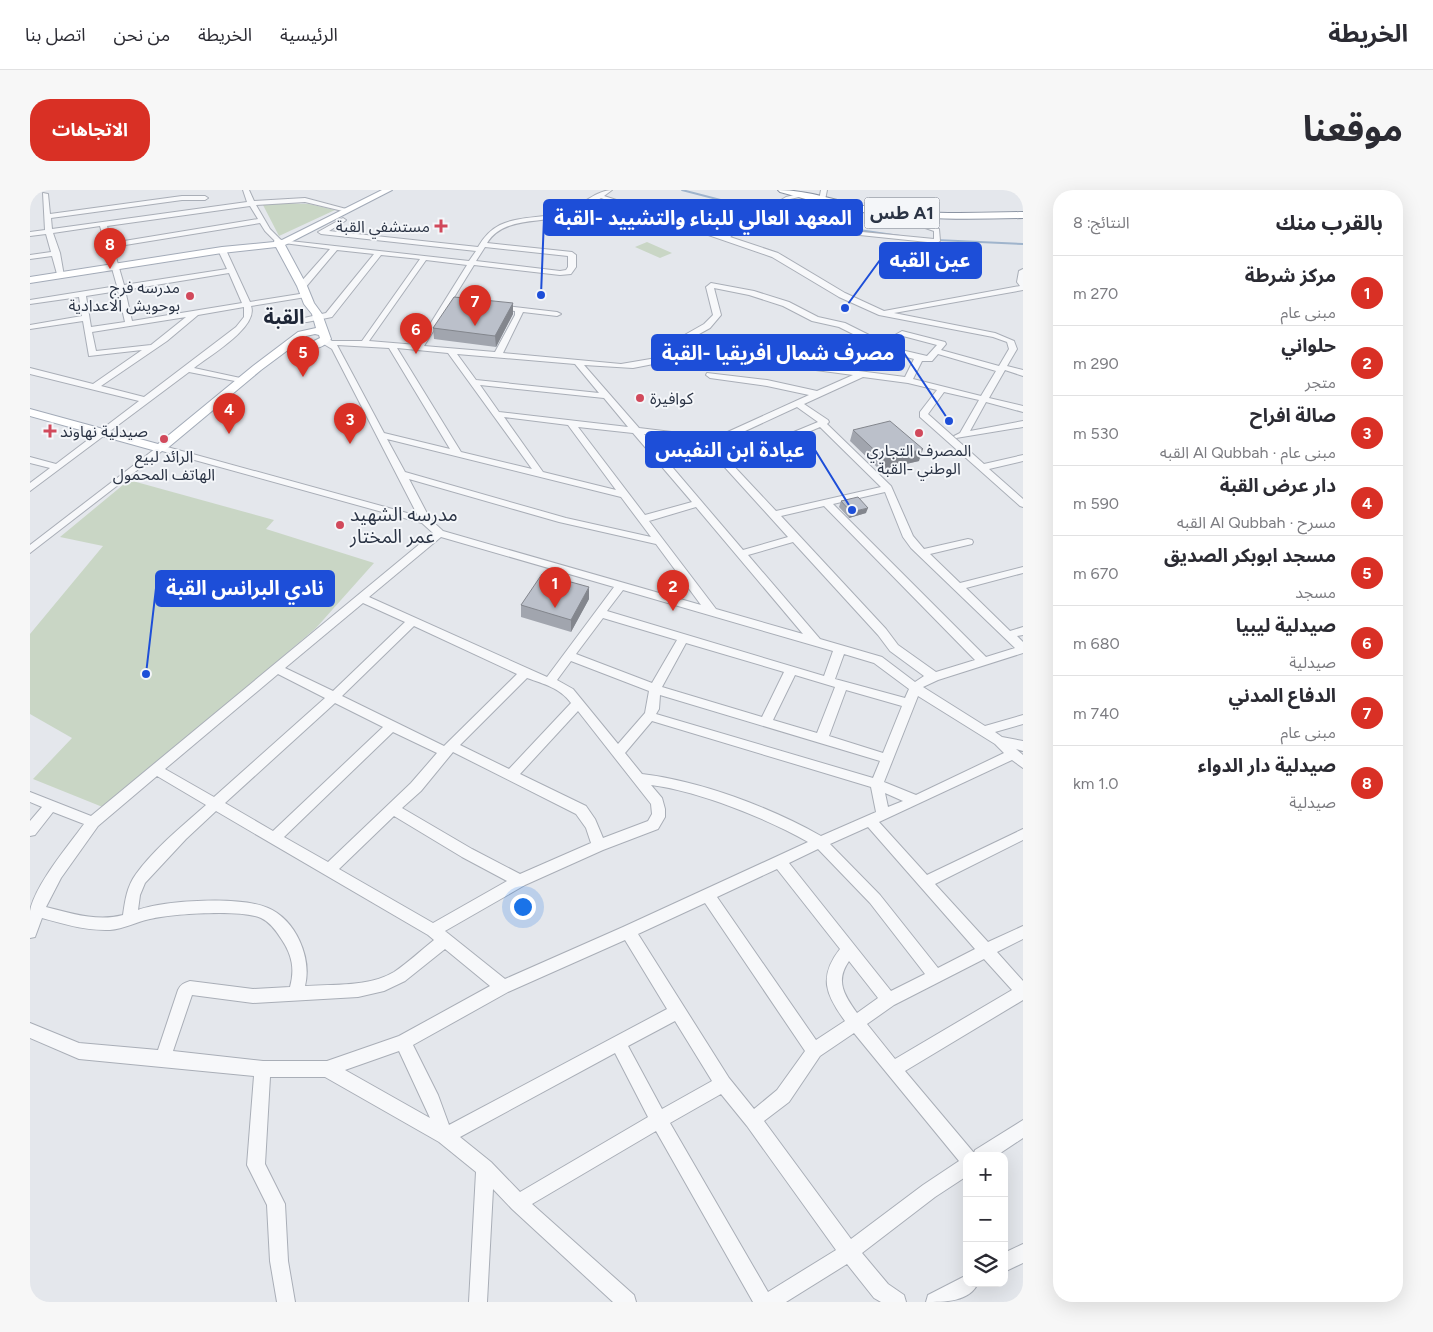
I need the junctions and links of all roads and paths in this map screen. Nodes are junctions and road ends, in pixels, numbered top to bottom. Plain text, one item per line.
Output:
1 (202, 190) edge
2 (246, 190) edge
3 (381, 190) edge
4 (388, 190) edge
5 (609, 190) edge
6 (616, 190) edge
7 (788, 193) edge
8 (45, 194) dead end
9 (823, 195) edge
10 (205, 198) junction
11 (604, 198) junction
12 (251, 203) junction
13 (589, 206) junction
14 (209, 209) junction
15 (345, 210) junction
16 (881, 211) junction
17 (48, 212) junction
18 (1023, 215) edge
19 (343, 220) dead end
20 (261, 221) junction
21 (103, 224) junction
22 (50, 232) junction
23 (321, 232) junction
24 (852, 232) dead end
25 (30, 234) edge
26 (725, 237) junction
27 (278, 242) junction
28 (110, 245) junction
29 (306, 245) junction
30 (484, 245) junction
31 (336, 248) junction
32 (222, 250) junction
33 (56, 253) junction
34 (379, 253) junction
35 (30, 257) edge
36 (425, 257) junction
37 (472, 262) junction
38 (116, 266) junction
39 (231, 271) junction
40 (1023, 271) edge
41 (60, 274) junction
42 (30, 280) edge
43 (1023, 287) edge
44 (121, 288) junction
45 (82, 294) junction
46 (306, 295) junction
47 (30, 302) edge
48 (447, 302) junction
49 (456, 303) edge
50 (247, 304) junction
51 (484, 306) edge
52 (519, 311) junction
53 (195, 313) junction
54 (882, 313) junction
55 (557, 314) dead end
56 (86, 318) junction
57 (319, 319) junction
58 (307, 320) junction
59 (129, 324) junction
60 (30, 327) edge
61 (88, 330) junction
62 (302, 339) junction
63 (326, 339) junction
64 (360, 342) junction
65 (391, 345) junction
66 (154, 346) junction
67 (883, 346) junction
68 (419, 348) junction
69 (452, 351) junction
70 (937, 351) junction
71 (338, 355) junction
72 (498, 355) junction
73 (679, 356) junction
74 (919, 358) junction
75 (562, 362) junction
76 (578, 363) junction
77 (594, 364) junction
78 (1001, 368) junction
79 (188, 369) junction
80 (30, 371) edge
81 (1023, 373) edge
82 (863, 374) junction
83 (587, 375) junction
84 (710, 375) dead end
85 (908, 380) junction
86 (242, 381) junction
87 (474, 382) junction
88 (95, 387) junction
89 (942, 388) junction
90 (817, 394) junction
91 (605, 396) junction
92 (983, 398) junction
93 (145, 400) junction
94 (798, 403) junction
95 (1023, 409) edge
96 (30, 412) edge
97 (496, 414) junction
98 (571, 424) junction
99 (822, 424) junction
100 (1023, 424) edge
101 (636, 431) junction
102 (101, 432) junction
103 (379, 434) junction
104 (963, 435) junction
105 (948, 438) junction
106 (709, 444) junction
107 (160, 448) junction
108 (457, 452) junction
109 (1023, 458) edge
110 (30, 460) edge
111 (723, 460) junction
112 (57, 468) junction
113 (981, 468) junction
114 (402, 474) junction
115 (540, 474) junction
116 (30, 488) edge
117 (888, 488) junction
118 (624, 495) junction
119 (826, 503) junction
120 (697, 504) junction
121 (1023, 504) edge
122 (774, 515) junction
123 (644, 519) junction
124 (426, 521) junction
125 (439, 533) junction
126 (795, 538) junction
127 (660, 542) junction
128 (968, 542) dead end
129 (30, 550) edge
130 (922, 553) junction
131 (741, 554) junction
132 (1023, 570) edge
133 (620, 586) junction
134 (957, 587) junction
135 (362, 598) junction
136 (600, 613) junction
137 (713, 613) junction
138 (412, 622) junction
139 (1023, 631) edge
140 (1008, 635) junction
141 (684, 637) junction
142 (816, 642) junction
143 (894, 648) junction
144 (840, 649) junction
145 (1023, 649) edge
146 (569, 656) junction
147 (878, 660) junction
148 (983, 662) junction
149 (277, 669) junction
150 (791, 671) junction
151 (525, 673) junction
152 (934, 677) junction
153 (550, 681) junction
154 (828, 681) junction
155 (842, 685) junction
156 (915, 688) junction
157 (654, 689) junction
158 (334, 697) junction
159 (578, 703) junction
160 (909, 704) junction
161 (649, 716) junction
162 (1023, 719) edge
163 (765, 723) junction
164 (390, 726) junction
165 (984, 731) junction
166 (821, 740) junction
167 (448, 749) junction
168 (618, 752) junction
169 (1020, 754) edge
170 (888, 760) junction
171 (157, 770) junction
172 (511, 775) junction
173 (639, 779) junction
174 (877, 784) junction
175 (30, 797) edge
176 (916, 801) junction
177 (214, 804) junction
178 (51, 805) junction
179 (393, 809) junction
180 (876, 818) junction
181 (93, 822) junction
182 (30, 831) edge
183 (1023, 834) edge
184 (275, 837) junction
185 (820, 842) junction
186 (598, 846) junction
187 (779, 861) junction
188 (330, 869) junction
189 (520, 881) junction
190 (925, 883) junction
191 (707, 894) junction
192 (37, 911) junction
193 (129, 920) junction
194 (433, 930) junction
195 (30, 932) edge
196 (628, 932) junction
197 (1023, 932) edge
198 (445, 940) junction
199 (849, 950) junction
200 (986, 952) junction
201 (936, 977) junction
202 (503, 987) junction
203 (1023, 992) edge
204 (295, 994) junction
205 (889, 1000) junction
206 (678, 1011) junction
207 (856, 1022) junction
208 (30, 1030) edge
209 (403, 1042) junction
210 (619, 1044) junction
211 (814, 1051) junction
212 (163, 1058) junction
213 (263, 1069) junction
214 (327, 1069) junction
215 (893, 1069) junction
216 (723, 1084) junction
217 (659, 1120) junction
218 (753, 1120) junction
219 (1023, 1128) edge
220 (445, 1136) junction
221 (963, 1152) edge
222 (987, 1152) edge
223 (485, 1168) junction
224 (963, 1169) edge
225 (518, 1203) junction
226 (850, 1252) junction
227 (1023, 1253) edge
228 (1008, 1261) edge
229 (963, 1286) edge
230 (286, 1302) edge
231 (478, 1302) edge
232 (627, 1302) edge
233 (763, 1302) edge
234 (769, 1302) edge
235 (897, 1302) edge
236 (935, 1302) edge

1 - 10 street
2 - 12 street
3 - 15 main road
4 - 15 main road
5 - 13 street
6 - 11 street
7 - 9 highway, طس A1
7 - 26 street
8 - 17 street
9 - 16 highway, طس A1
10 - 14 street
10 - 17 street
11 - 13 street
11 - 26 street
12 - 14 street
12 - 15 street
12 - 20 street
13 - 30 street
14 - 21 street
15 - 27 main road
16 - 18 highway, طس A1
16 - 24 street
17 - 22 street
19 - 23 street
20 - 27 street
20 - 28 street
21 - 22 street
21 - 28 street
22 - 25 street
22 - 33 street
23 - 29 street
23 - 30 street
26 - 54 street
27 - 29 street
27 - 32 main road
27 - 46 main road
28 - 38 street
29 - 31 street
30 - 37 street
30 - 37 street
31 - 34 street
31 - 46 street
32 - 38 main road
32 - 39 street
33 - 35 street
33 - 41 street
34 - 36 street
34 - 57 street
36 - 37 street
36 - 64 street
37 - 48 street
38 - 41 main road
38 - 44 street
39 - 44 street
39 - 50 street
40 - 43 street
41 - 42 main road
43 - 54 street
44 - 45 street
44 - 59 street
45 - 47 street
45 - 56 street
46 - 50 street
46 - 57 main road
46 - 58 main road
48 - 49 street
48 - 68 street
50 - 53 street
50 - 79 street
51 - 52 street
52 - 55 street
52 - 72 street
53 - 59 street
53 - 66 street
54 - 78 street
56 - 60 street
56 - 61 street
57 - 58 street
57 - 63 main road
58 - 62 main road
59 - 61 street
61 - 66 street
62 - 63 main road
62 - 71 street
62 - 86 main road
63 - 64 street
63 - 71 street
64 - 65 street
65 - 68 street
65 - 108 street
66 - 88 street
67 - 70 street
67 - 73 street
67 - 74 street
68 - 69 street
69 - 72 street
69 - 87 street
70 - 74 street
70 - 78 street
71 - 103 street
72 - 75 street
73 - 77 street
73 - 82 street
74 - 85 street
75 - 76 street
75 - 83 street
76 - 77 street
76 - 83 street
77 - 83 street
78 - 81 street
78 - 92 street
79 - 86 street
79 - 93 street
80 - 88 street
82 - 85 street
82 - 90 street
83 - 91 street
84 - 90 street
85 - 89 street
86 - 107 main road
87 - 91 street
87 - 97 street
88 - 93 street
89 - 92 street
89 - 105 street
90 - 94 street
91 - 101 street
92 - 95 street
92 - 104 street
93 - 102 street
94 - 99 street
94 - 106 street
96 - 102 main road
97 - 98 street
97 - 115 street
98 - 101 street
98 - 118 street
99 - 111 street
99 - 117 street
100 - 104 street
101 - 106 street
101 - 120 street
102 - 107 main road
102 - 112 street
103 - 108 street
103 - 114 street
104 - 105 street
105 - 113 street
106 - 111 street
107 - 124 street
107 - 129 street
108 - 115 street
109 - 113 street
110 - 112 street
111 - 122 street
112 - 116 street
113 - 121 street
114 - 124 street
114 - 127 street
115 - 118 street
117 - 119 street
117 - 130 street
118 - 123 street
119 - 122 street
119 - 148 street
120 - 123 street
120 - 131 street
122 - 126 street
123 - 127 street
124 - 125 street
125 - 133 street
125 - 135 street
126 - 131 street
126 - 143 street
127 - 137 street
128 - 130 street
130 - 134 street
131 - 142 street
132 - 134 street
133 - 136 street
133 - 137 street
134 - 140 street
135 - 138 street
135 - 149 street
136 - 141 street
136 - 146 street
137 - 142 street
138 - 151 street
138 - 158 street
139 - 140 street
140 - 145 street
141 - 150 street
141 - 157 street
142 - 144 street
143 - 147 street
143 - 152 street
144 - 147 street
144 - 154 street
145 - 148 street
146 - 153 street
146 - 157 street
147 - 156 street
148 - 152 street
149 - 158 street
149 - 171 street
150 - 154 street
150 - 163 street
151 - 153 street
151 - 167 street
152 - 156 street
153 - 159 street
154 - 155 street
155 - 160 street
155 - 166 street
156 - 160 street
156 - 165 street
157 - 161 street
157 - 163 street
158 - 164 street
158 - 177 street
159 - 168 street
159 - 172 street
160 - 170 street
161 - 168 street
161 - 174 street
162 - 165 street
163 - 166 street
164 - 167 street
164 - 184 street
165 - 169 street
166 - 170 street
167 - 172 street
167 - 179 street
168 - 173 street
169 - 176 street
170 - 174 street
171 - 177 street
171 - 181 street
172 - 186 street
173 - 185 street
173 - 186 street
174 - 176 street
174 - 180 street
175 - 178 street
176 - 180 street
177 - 184 street
177 - 193 street
178 - 181 street
178 - 182 street
179 - 188 street
179 - 189 street
180 - 185 street
180 - 190 street
181 - 192 street
183 - 190 street
184 - 188 street
185 - 187 street
185 - 201 street
186 - 189 street
187 - 191 street
187 - 199 street
188 - 194 street
189 - 194 street
190 - 200 street
191 - 196 street
191 - 211 street
192 - 193 street
192 - 195 street
193 - 204 street
194 - 198 street
196 - 202 street
196 - 206 street
197 - 200 street
198 - 202 street
198 - 204 street
199 - 205 street
199 - 207 street
200 - 201 street
200 - 203 street
201 - 205 street
202 - 209 street
203 - 215 street
204 - 212 street
205 - 207 street
206 - 210 street
206 - 216 street
207 - 211 street
207 - 215 street
208 - 212 street
209 - 214 street
209 - 220 street
210 - 217 street
210 - 220 street
211 - 218 street
212 - 213 street
213 - 214 street
213 - 230 street
214 - 220 street
215 - 221 street
216 - 217 street
216 - 218 street
217 - 225 street
217 - 233 street
218 - 226 street
219 - 222 street
220 - 223 street
223 - 225 street
223 - 231 street
224 - 226 street
225 - 232 street
226 - 234 street
226 - 235 street
227 - 228 street
229 - 236 street

